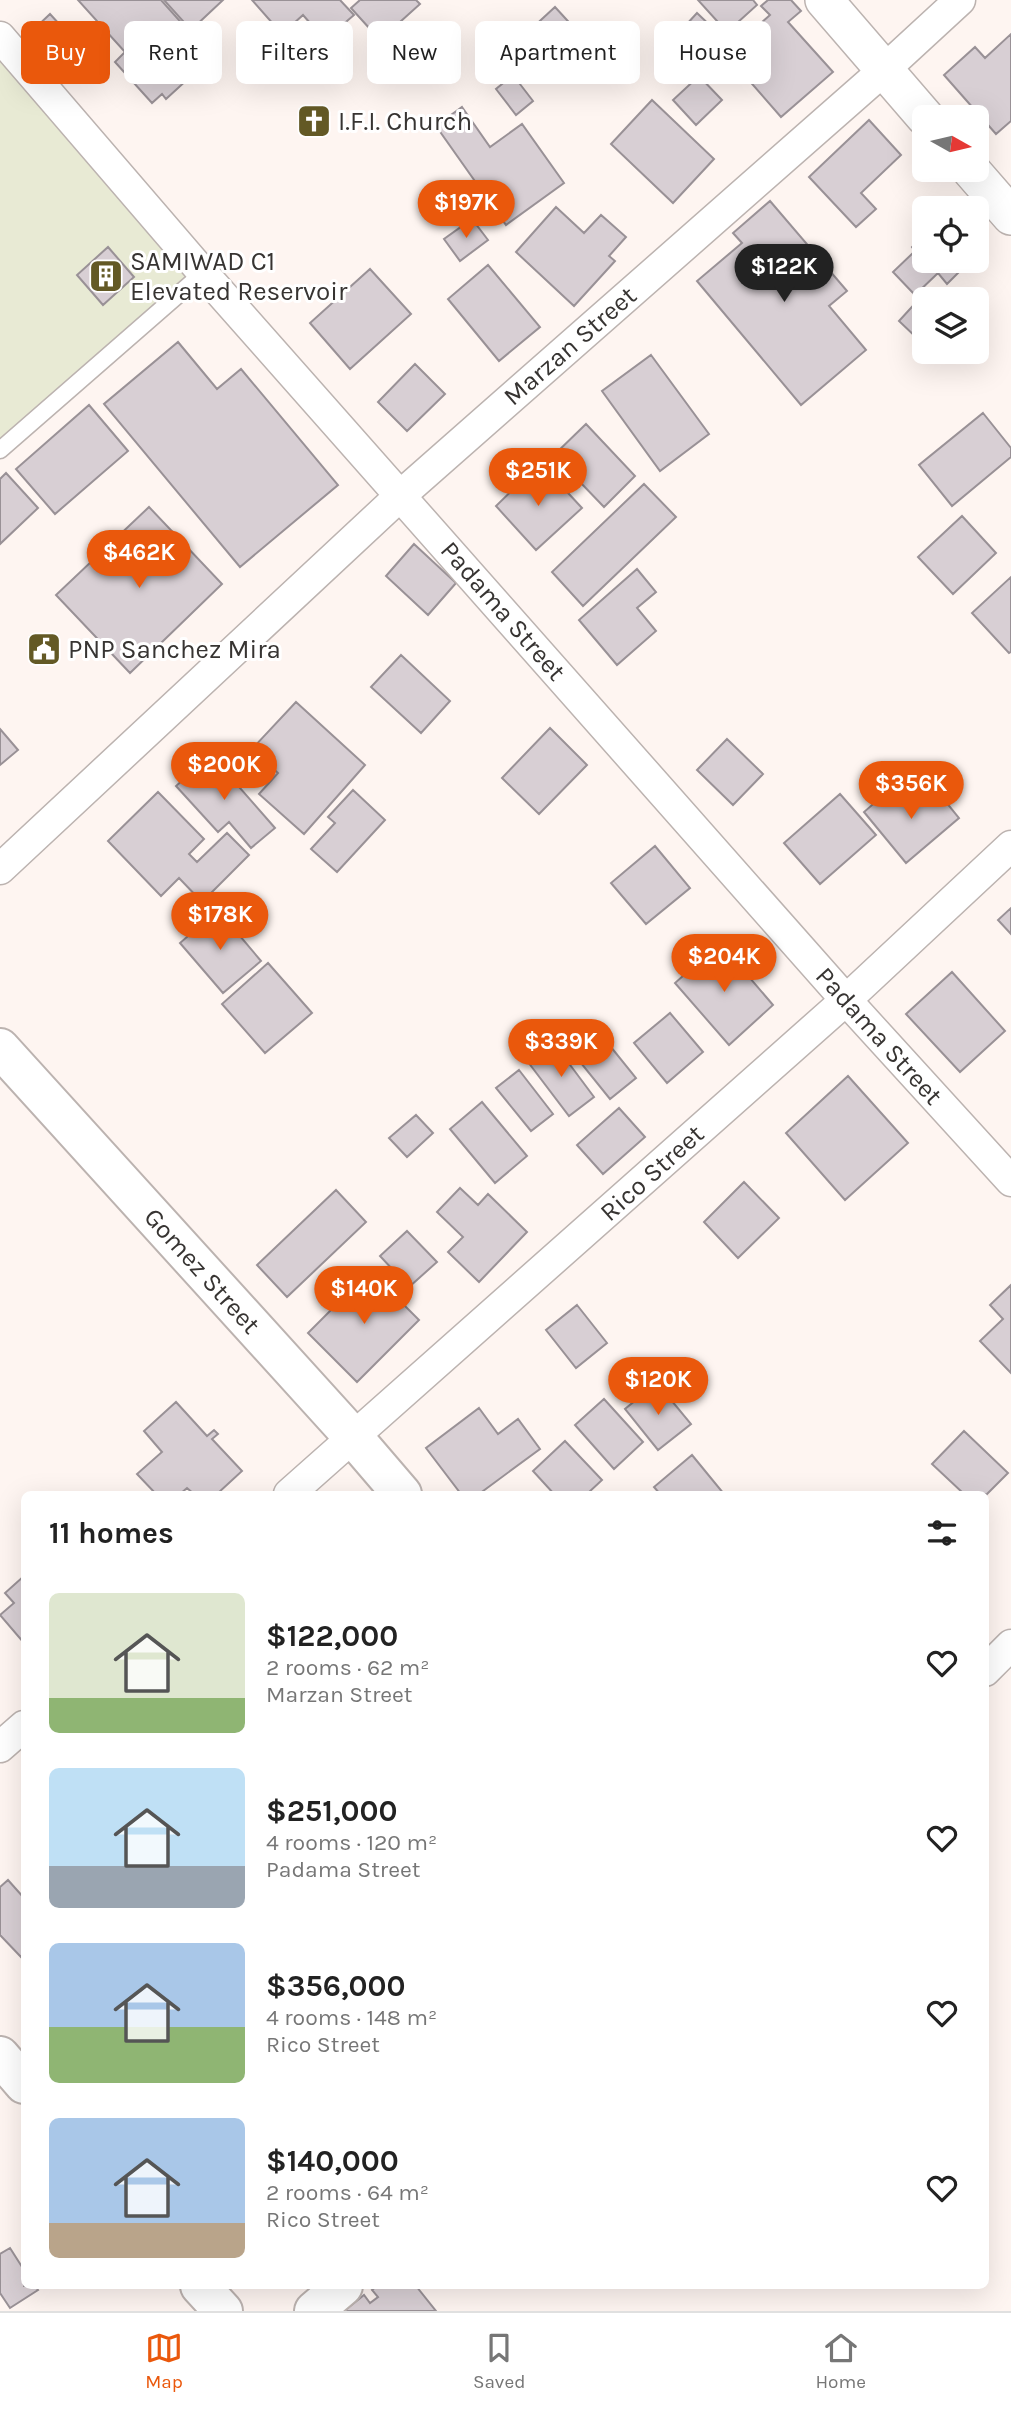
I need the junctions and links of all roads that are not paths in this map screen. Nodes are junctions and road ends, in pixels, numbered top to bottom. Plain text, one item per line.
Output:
1 (824, 0) edge
2 (960, 0) edge
3 (0, 37) edge
4 (884, 70) junction
5 (915, 105) edge
6 (981, 182) edge
7 (1011, 216) edge
8 (203, 273) junction
9 (0, 450) edge
10 (401, 495) junction
11 (1011, 846) edge
12 (0, 869) edge
13 (846, 1000) junction
14 (0, 1048) edge
15 (1011, 1181) edge
16 (354, 1438) junction
17 (292, 1491) edge
18 (399, 1491) edge
19 (1011, 1645) edge
20 (989, 1667) edge
21 (21, 1729) edge
22 (0, 1747) edge
23 (0, 2056) edge
24 (21, 2080) edge
25 (203, 2289) edge
26 (340, 2289) edge
27 (223, 2311) edge
28 (314, 2311) edge

1 - 4 street
2 - 4 street, Marzan Street
3 - 8 street, Padama Street
4 - 5 street
4 - 10 street, Marzan Street
6 - 7 street
8 - 9 lane
8 - 10 street, Padama Street
10 - 12 street, Marzan Street
10 - 13 street, Padama Street
11 - 13 street, Rico Street
13 - 15 street, Padama Street
13 - 16 street, Rico Street
14 - 16 main road, Gomez Street
16 - 17 street, Rico Street
16 - 18 main road, Gomez Street
19 - 20 street
21 - 22 street
23 - 24 main road
25 - 27 main road
26 - 28 main road

